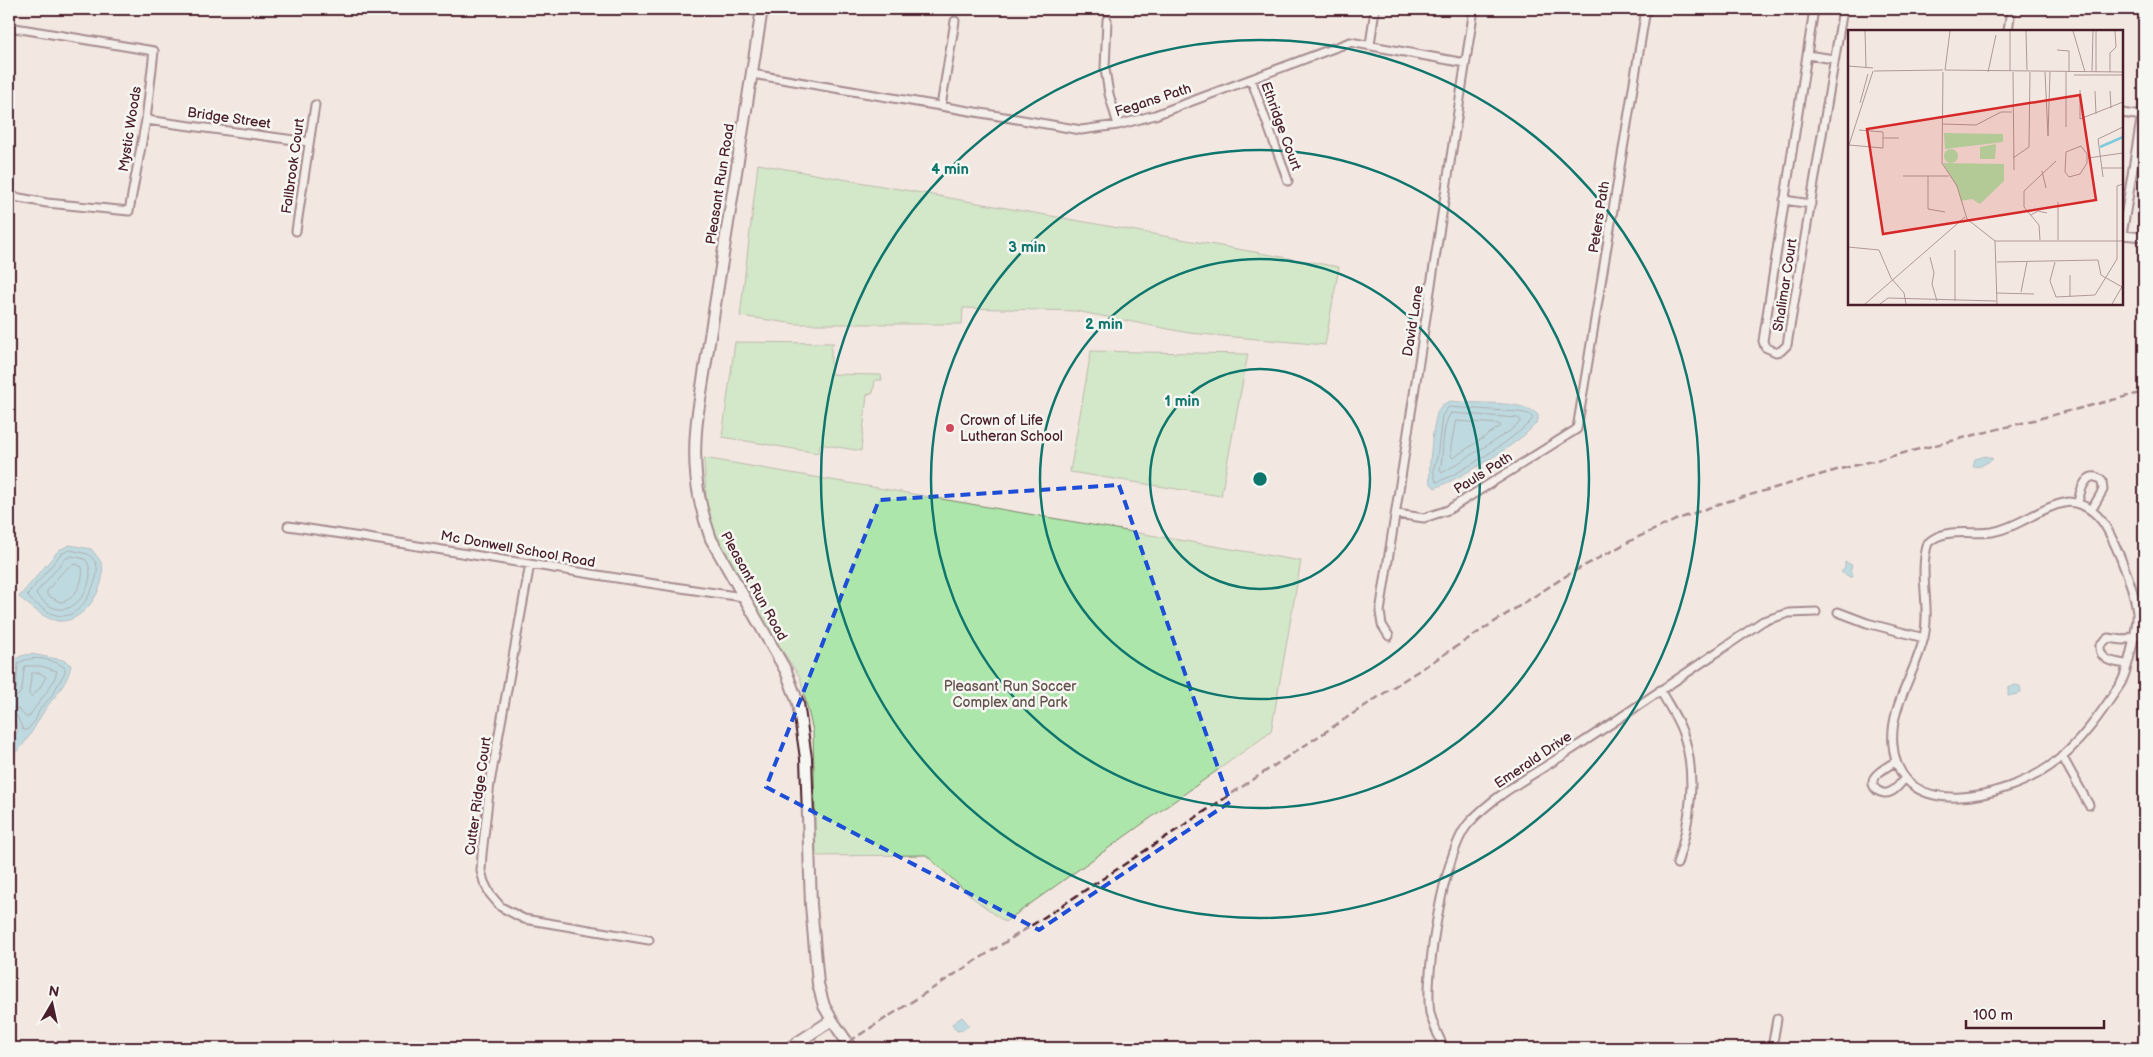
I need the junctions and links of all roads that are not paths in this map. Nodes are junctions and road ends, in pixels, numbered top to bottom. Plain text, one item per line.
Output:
1 (762, 9) edge
2 (1375, 9) edge
3 (1474, 9) edge
4 (1646, 9) edge
5 (1814, 9) edge
6 (1843, 9) edge
7 (2011, 9) edge
8 (1106, 20) dead end
9 (955, 21) dead end
10 (9, 27) edge
11 (2008, 30) edge
12 (1370, 45) junction
13 (1807, 55) junction
14 (1834, 59) junction
15 (1465, 63) junction
16 (752, 74) junction
17 (1251, 79) junction
18 (2144, 102) edge
19 (315, 105) dead end
20 (941, 106) junction
21 (2123, 113) edge
22 (2142, 116) junction
23 (146, 120) junction
24 (1118, 125) junction
25 (309, 142) junction
26 (1288, 181) dead end
27 (9, 196) edge
28 (1784, 200) junction
29 (1811, 204) junction
30 (2123, 229) edge
31 (296, 232) dead end
32 (2123, 235) edge
33 (2144, 237) edge
34 (1577, 429) joint
35 (2078, 503) junction
36 (2092, 509) junction
37 (1397, 514) junction
38 (288, 526) dead end
39 (530, 564) junction
40 (743, 597) junction
41 (1816, 612) dead end
42 (1838, 612) dead end
43 (1389, 636) dead end
44 (2135, 636) junction
45 (2144, 637) edge
46 (1924, 638) junction
47 (2126, 664) junction
48 (1660, 690) junction
49 (2062, 756) junction
50 (1896, 761) junction
51 (1904, 779) junction
52 (2089, 805) dead end
53 (1677, 864) dead end
54 (649, 940) dead end
55 (1777, 1019) dead end
56 (832, 1020) junction
57 (789, 1048) edge
58 (851, 1048) edge
59 (1444, 1048) edge
60 (1772, 1048) edge

1 - 16 main road, Pleasant Run Road
2 - 12 street
3 - 15 street, David Lane
4 - 34 street, Peters Path
5 - 13 street, Shalimar Court
6 - 14 street, Shalimar Court
7 - 11 street
8 - 24 street
9 - 20 street
10 - 23 street, Mystic Woods
12 - 15 street, Fegans Path
12 - 17 street, Fegans Path
13 - 14 street
13 - 28 street, Shalimar Court
14 - 29 street, Shalimar Court
15 - 37 street, David Lane
16 - 20 street, Fegans Path
16 - 40 main road, Pleasant Run Road
17 - 24 street, Fegans Path
17 - 26 street, Ethridge Court
18 - 22 street
19 - 25 street, Fallbrook Court
20 - 24 street, Fegans Path
21 - 22 street
22 - 30 street
23 - 25 street, Bridge Street
23 - 27 street, Mystic Woods
25 - 31 street, Fallbrook Court
28 - 29 street
28 - 29 street, Shalimar Court
32 - 33 street
34 - 37 street, Pauls Path
35 - 36 street
35 - 36 street
35 - 46 street
36 - 44 street
37 - 43 street, David Lane
38 - 39 street, Mc Donwell School Road
39 - 40 street, Mc Donwell School Road
39 - 54 street, Cutter Ridge Court
40 - 56 main road, Pleasant Run Road
41 - 48 street, Emerald Drive
42 - 46 street
44 - 45 street
44 - 47 street
44 - 47 street
46 - 50 street
47 - 49 street
48 - 53 street
48 - 59 street, Emerald Drive
49 - 51 street
49 - 52 street
50 - 51 street
50 - 51 street
55 - 60 street
56 - 57 main road
56 - 58 main road, Pleasant Run Road

